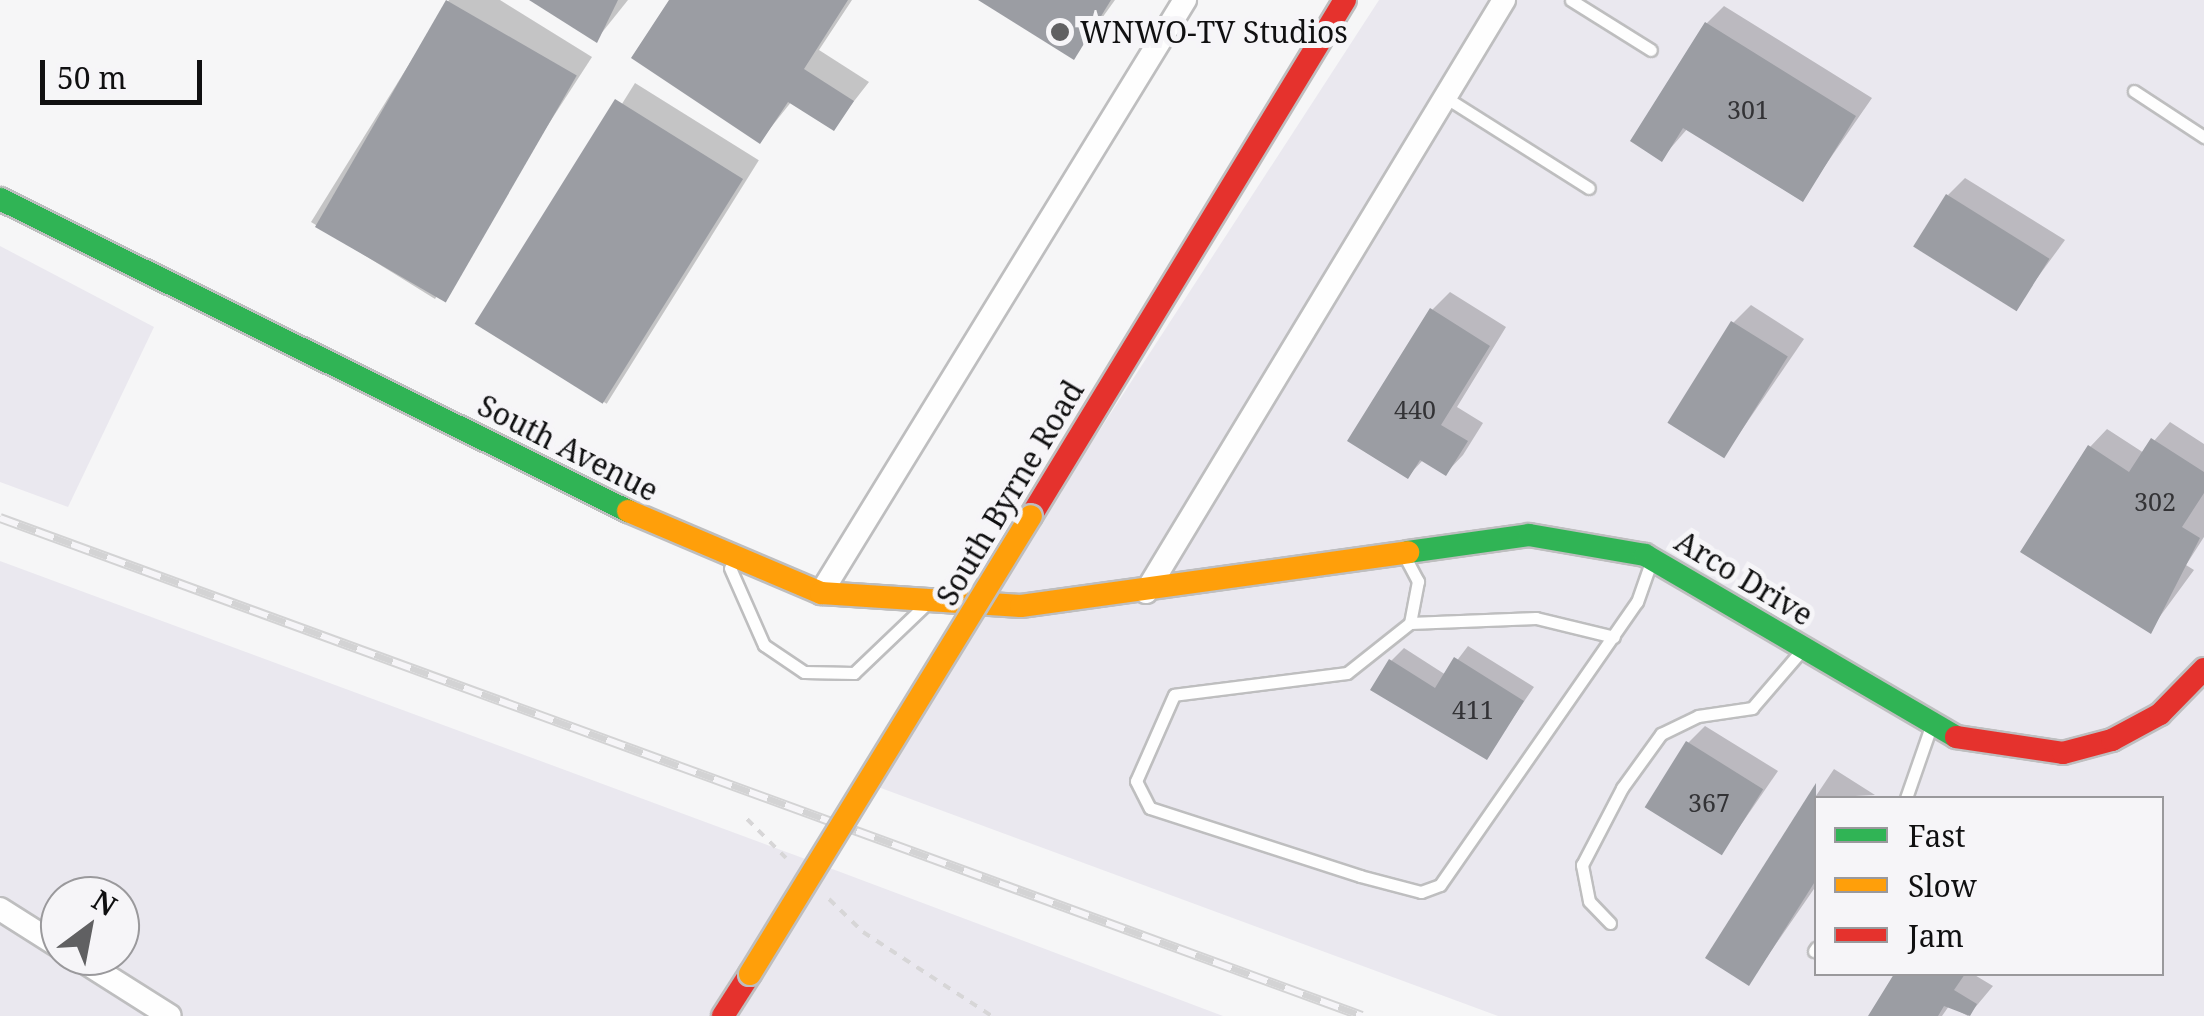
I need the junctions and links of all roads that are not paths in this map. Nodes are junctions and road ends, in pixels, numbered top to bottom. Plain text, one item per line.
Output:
1 (1185, 0) edge
2 (1346, 0) edge
3 (1504, 0) edge
4 (1571, 0) edge
5 (1651, 50) dead end
6 (2134, 92) dead end
7 (1445, 97) junction
8 (2204, 136) edge
9 (1589, 188) dead end
10 (0, 200) edge
11 (1402, 550) junction
12 (722, 557) junction
13 (1652, 558) junction
14 (1146, 592) junction
15 (821, 593) junction
16 (924, 606) junction
17 (1410, 623) junction
18 (1614, 636) junction
19 (1804, 648) junction
20 (2204, 669) edge
21 (1930, 728) junction
22 (1907, 796) edge
23 (0, 909) edge
24 (1610, 923) dead end
25 (40, 934) edge
26 (107, 976) edge
27 (170, 1016) edge
28 (723, 1016) edge

1 - 15 street
2 - 28 street, South Byrne Road, bridge
3 - 7 street
4 - 5 lane
6 - 8 lane
7 - 9 lane
7 - 14 street
10 - 12 street, South Avenue
11 - 13 street, Arco Drive
11 - 14 street, Arco Drive
11 - 17 lane
12 - 15 street, South Avenue
12 - 16 lane
13 - 18 lane
13 - 19 street, Arco Drive
14 - 16 street, South Avenue
15 - 16 street, South Avenue
17 - 18 lane
17 - 18 lane
19 - 21 street, Arco Drive
19 - 24 lane
20 - 21 street, Arco Drive
21 - 22 lane
23 - 25 street
26 - 27 street

